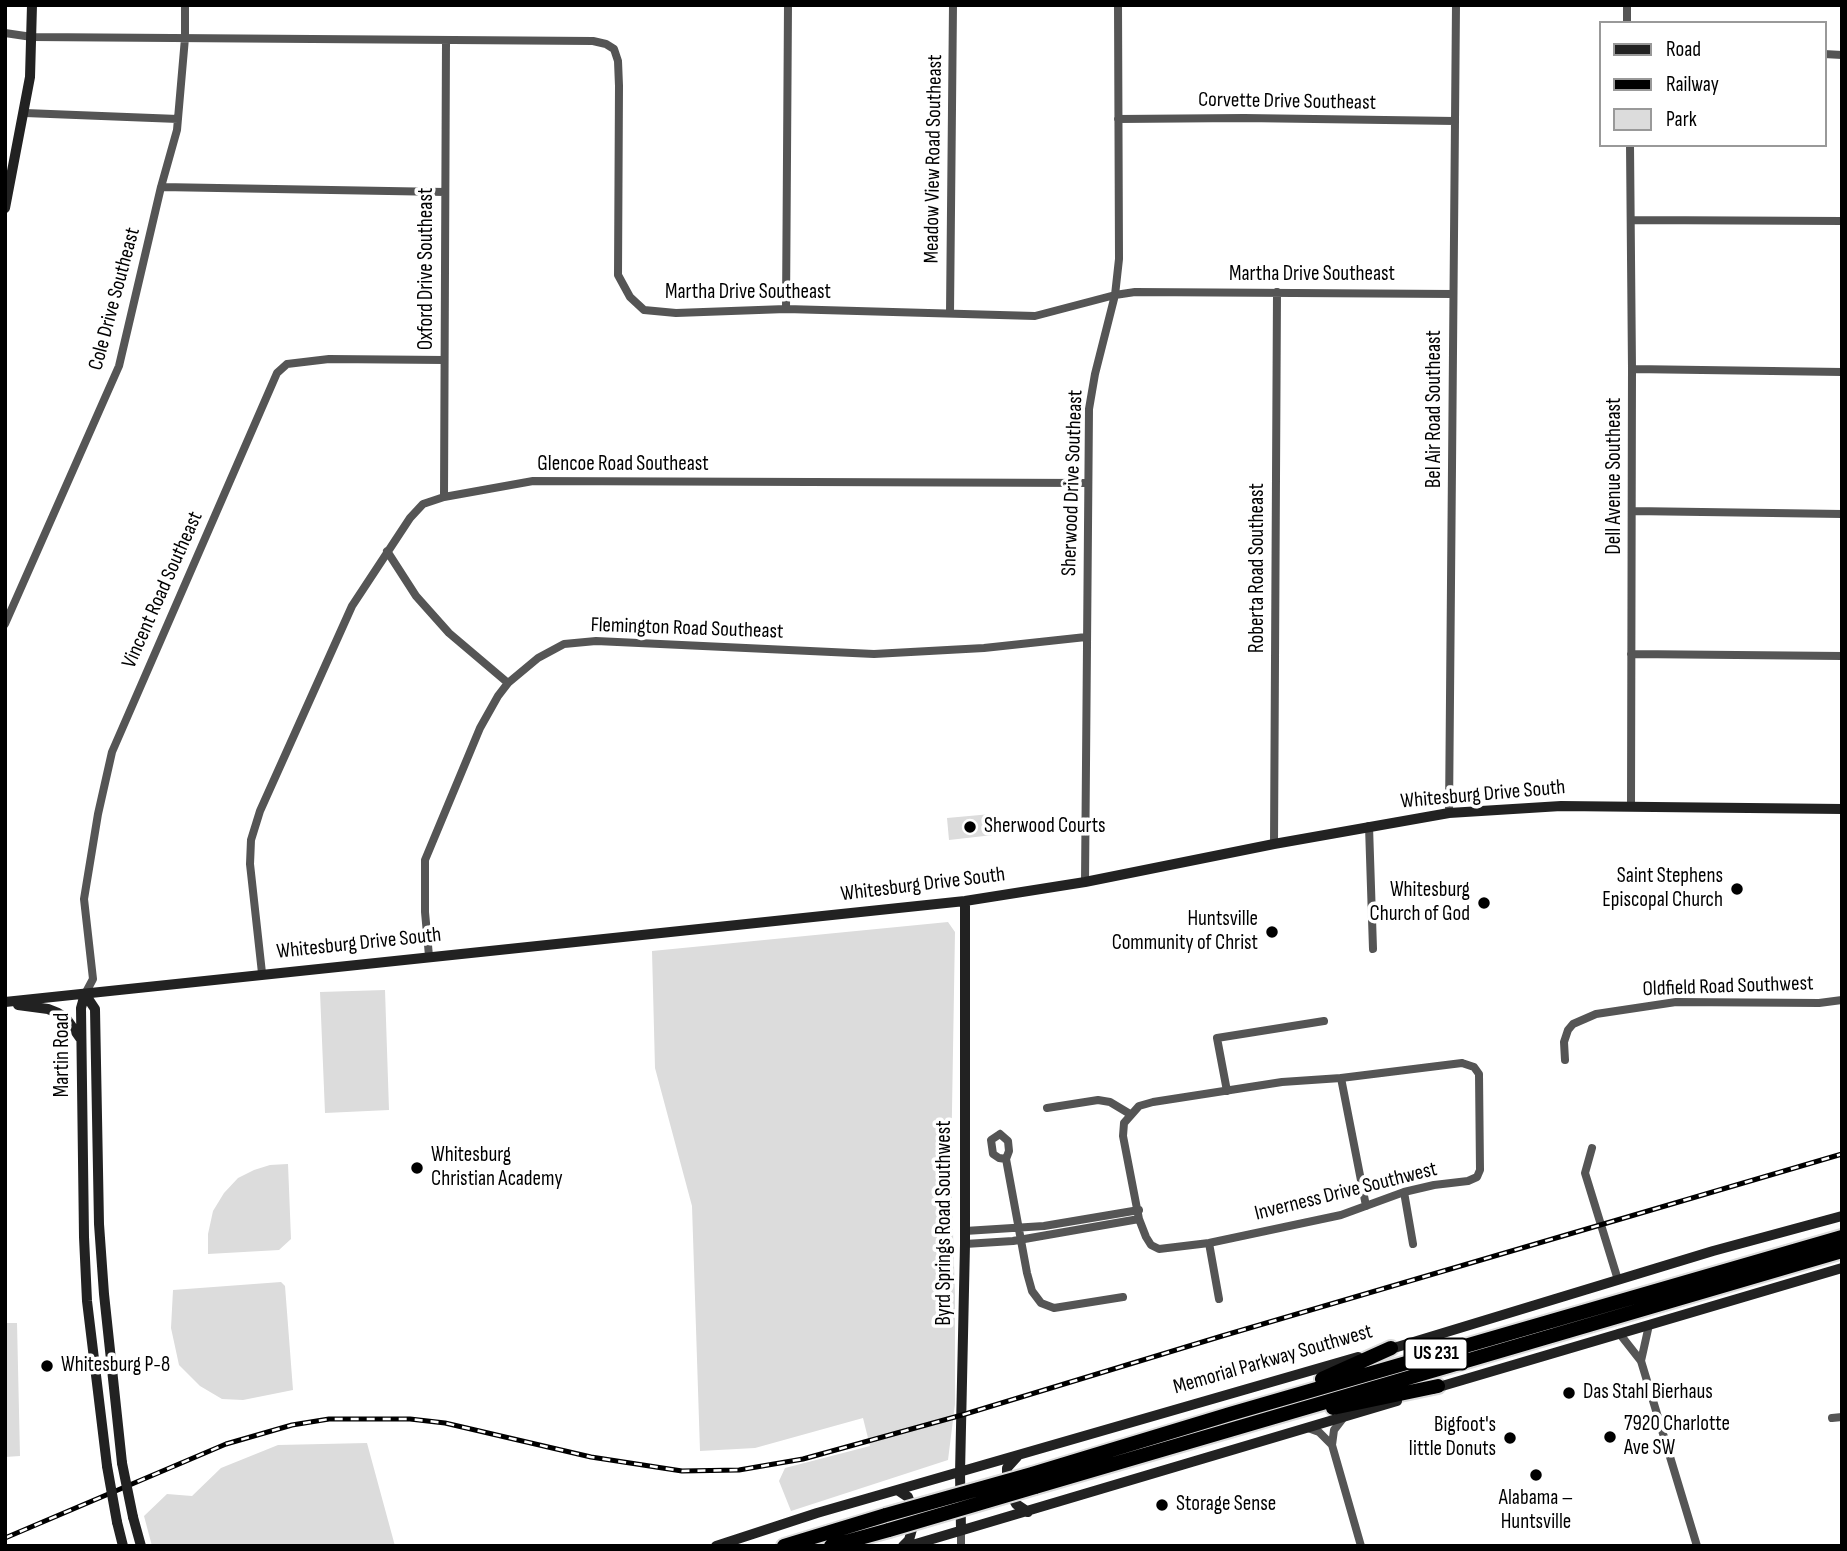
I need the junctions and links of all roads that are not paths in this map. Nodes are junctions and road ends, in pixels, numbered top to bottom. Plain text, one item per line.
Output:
1 (32, 5) edge
2 (185, 5) edge
3 (788, 5) edge
4 (953, 5) edge
5 (1118, 5) edge
6 (1456, 5) edge
7 (5, 33) edge
8 (32, 37) junction
9 (186, 38) junction
10 (446, 41) junction
11 (24, 113) junction
12 (178, 119) junction
13 (1118, 119) junction
14 (1455, 121) junction
15 (1630, 147) edge
16 (161, 187) junction
17 (445, 192) junction
18 (5, 208) edge
19 (1632, 220) junction
20 (1842, 221) edge
21 (1277, 292) junction
22 (1453, 294) junction
23 (1115, 295) junction
24 (786, 309) junction
25 (950, 313) junction
26 (444, 360) junction
27 (1632, 369) junction
28 (1842, 372) edge
29 (1087, 483) junction
30 (444, 497) junction
31 (1632, 511) junction
32 (1842, 514) edge
33 (387, 551) junction
34 (5, 624) edge
35 (1086, 637) junction
36 (1631, 654) junction
37 (1842, 656) edge
38 (508, 683) junction
39 (1630, 807) junction
40 (1842, 809) edge
41 (1449, 813) junction
42 (1369, 826) junction
43 (1274, 844) junction
44 (1085, 881) junction
45 (965, 901) junction
46 (1373, 949) dead end
47 (429, 957) junction
48 (262, 973) junction
49 (85, 994) junction
50 (1842, 1000) edge
51 (5, 1003) edge
52 (1325, 1021) dead end
53 (81, 1041) junction
54 (1565, 1060) dead end
55 (1341, 1078) junction
56 (1227, 1091) junction
57 (1047, 1108) dead end
58 (1130, 1114) junction
59 (1592, 1148) dead end
60 (1006, 1159) dead end
61 (1404, 1192) junction
62 (1366, 1206) junction
63 (1139, 1215) junction
64 (1842, 1216) edge
65 (1018, 1228) junction
66 (965, 1231) junction
67 (1842, 1237) edge
68 (1020, 1240) junction
69 (1209, 1243) junction
70 (965, 1244) junction
71 (1413, 1244) dead end
72 (1842, 1251) edge
73 (1842, 1268) edge
74 (1618, 1280) junction
75 (1123, 1297) dead end
76 (1219, 1299) dead end
77 (1649, 1325) junction
78 (1619, 1334) junction
79 (1391, 1349) junction
80 (1641, 1361) junction
81 (1438, 1386) junction
82 (1230, 1414) junction
83 (1346, 1415) junction
84 (1842, 1417) edge
85 (1832, 1418) dead end
86 (1305, 1427) junction
87 (1229, 1430) junction
88 (1332, 1445) junction
89 (1019, 1455) junction
90 (960, 1473) junction
91 (1034, 1480) junction
92 (899, 1491) junction
93 (1028, 1512) junction
94 (888, 1523) junction
95 (961, 1530) junction
96 (123, 1546) edge
97 (141, 1546) edge
98 (716, 1546) edge
99 (784, 1546) edge
100 (831, 1546) edge
101 (903, 1546) edge
102 (909, 1546) edge
103 (961, 1546) edge
104 (1362, 1546) edge
105 (1697, 1546) edge

1 - 8 main road
2 - 9 street, Cole Drive Southeast
3 - 24 street
4 - 25 street, Meadow View Road Southeast
5 - 13 street, Sherwood Drive Southeast
6 - 14 street, Bel Air Road Southeast
7 - 8 street, Martha Drive Southeast
8 - 9 street, Martha Drive Southeast
8 - 11 main road
9 - 10 street, Martha Drive Southeast
9 - 12 street, Cole Drive Southeast
10 - 17 street, Oxford Drive Southeast
10 - 24 street, Martha Drive Southeast
11 - 12 street
11 - 18 main road
12 - 16 street, Cole Drive Southeast
13 - 14 street, Corvette Drive Southeast
13 - 23 street, Sherwood Drive Southeast
14 - 22 street, Bel Air Road Southeast
15 - 19 street, Dell Avenue Southeast
16 - 17 street
16 - 34 street, Cole Drive Southeast
17 - 26 street, Oxford Drive Southeast
19 - 20 street
19 - 27 street, Dell Avenue Southeast
21 - 22 street, Martha Drive Southeast
21 - 23 street, Martha Drive Southeast
21 - 43 street, Roberta Road Southeast
22 - 41 street, Bel Air Road Southeast
23 - 25 street, Martha Drive Southeast
23 - 29 street, Sherwood Drive Southeast
24 - 25 street, Martha Drive Southeast
26 - 30 street, Oxford Drive Southeast
26 - 49 street, Vincent Road Southeast
27 - 28 street
27 - 31 street, Dell Avenue Southeast
29 - 30 street, Glencoe Road Southeast
29 - 35 street, Sherwood Drive Southeast
30 - 33 street, Glencoe Road Southeast
31 - 32 street
31 - 36 street, Dell Avenue Southeast
33 - 38 street
33 - 48 street, Glencoe Road Southeast
35 - 38 street, Flemington Road Southeast
35 - 44 street, Sherwood Drive Southeast
36 - 37 street
36 - 39 street, Dell Avenue Southeast
38 - 47 street, Flemington Road Southeast
39 - 40 main road, Whitesburg Drive South
39 - 41 main road, Whitesburg Drive South
41 - 42 main road, Whitesburg Drive South
42 - 43 main road, Whitesburg Drive South
42 - 46 street
43 - 44 main road, Whitesburg Drive South
44 - 45 main road, Whitesburg Drive South
45 - 47 main road, Whitesburg Drive South
45 - 66 main road, Byrd Springs Road Southwest
47 - 48 main road, Whitesburg Drive South
48 - 49 main road, Whitesburg Drive South
49 - 51 main road, Whitesburg Drive South
49 - 53 main road, Martin Road
49 - 97 main road, Martin Road, bridge
50 - 54 street, Oldfield Road Southwest
51 - 53 main road
52 - 56 street
53 - 96 main road, Martin Road, bridge
55 - 56 street, Inverness Drive Southwest
55 - 61 street, Inverness Drive Southwest
55 - 62 street
56 - 58 street, Inverness Drive Southwest
57 - 58 street
58 - 63 street, Inverness Drive Southwest
59 - 74 street
60 - 65 street
61 - 62 street, Inverness Drive Southwest
61 - 71 street
62 - 69 street, Inverness Drive Southwest
63 - 65 street
63 - 68 street
63 - 69 street, Inverness Drive Southwest
64 - 74 main road, Memorial Parkway Southwest
65 - 66 street
65 - 68 street
66 - 70 main road, Byrd Springs Road Southwest
67 - 82 highway, Memorial Parkway Southwest / US 231
68 - 70 street
68 - 75 street
69 - 76 street
70 - 90 main road, Byrd Springs Road Southwest
72 - 87 highway, Memorial Parkway Southwest / US 231
73 - 77 main road
74 - 79 main road, Memorial Parkway Southwest
77 - 78 main road
77 - 80 street
78 - 80 street
78 - 81 main road
79 - 82 highway
79 - 89 main road, Memorial Parkway Southwest
80 - 105 street
81 - 83 main road
81 - 87 highway
82 - 91 highway, Memorial Parkway Southwest / US 231
83 - 86 main road
83 - 88 street
84 - 85 street
86 - 88 street
86 - 93 main road
87 - 91 highway, Memorial Parkway Southwest / US 231
88 - 104 street
89 - 90 main road, Memorial Parkway Southwest
89 - 93 main road
90 - 92 main road, Memorial Parkway Southwest
90 - 95 main road, Byrd Springs Road Southwest
91 - 94 highway, Memorial Parkway Southwest, bridge
92 - 98 main road, Memorial Parkway Southwest
92 - 101 main road
93 - 95 main road
94 - 99 highway, Memorial Parkway Southwest
94 - 100 highway, Memorial Parkway Southwest
95 - 102 main road
95 - 103 street, Byrd Springs Road Southwest

